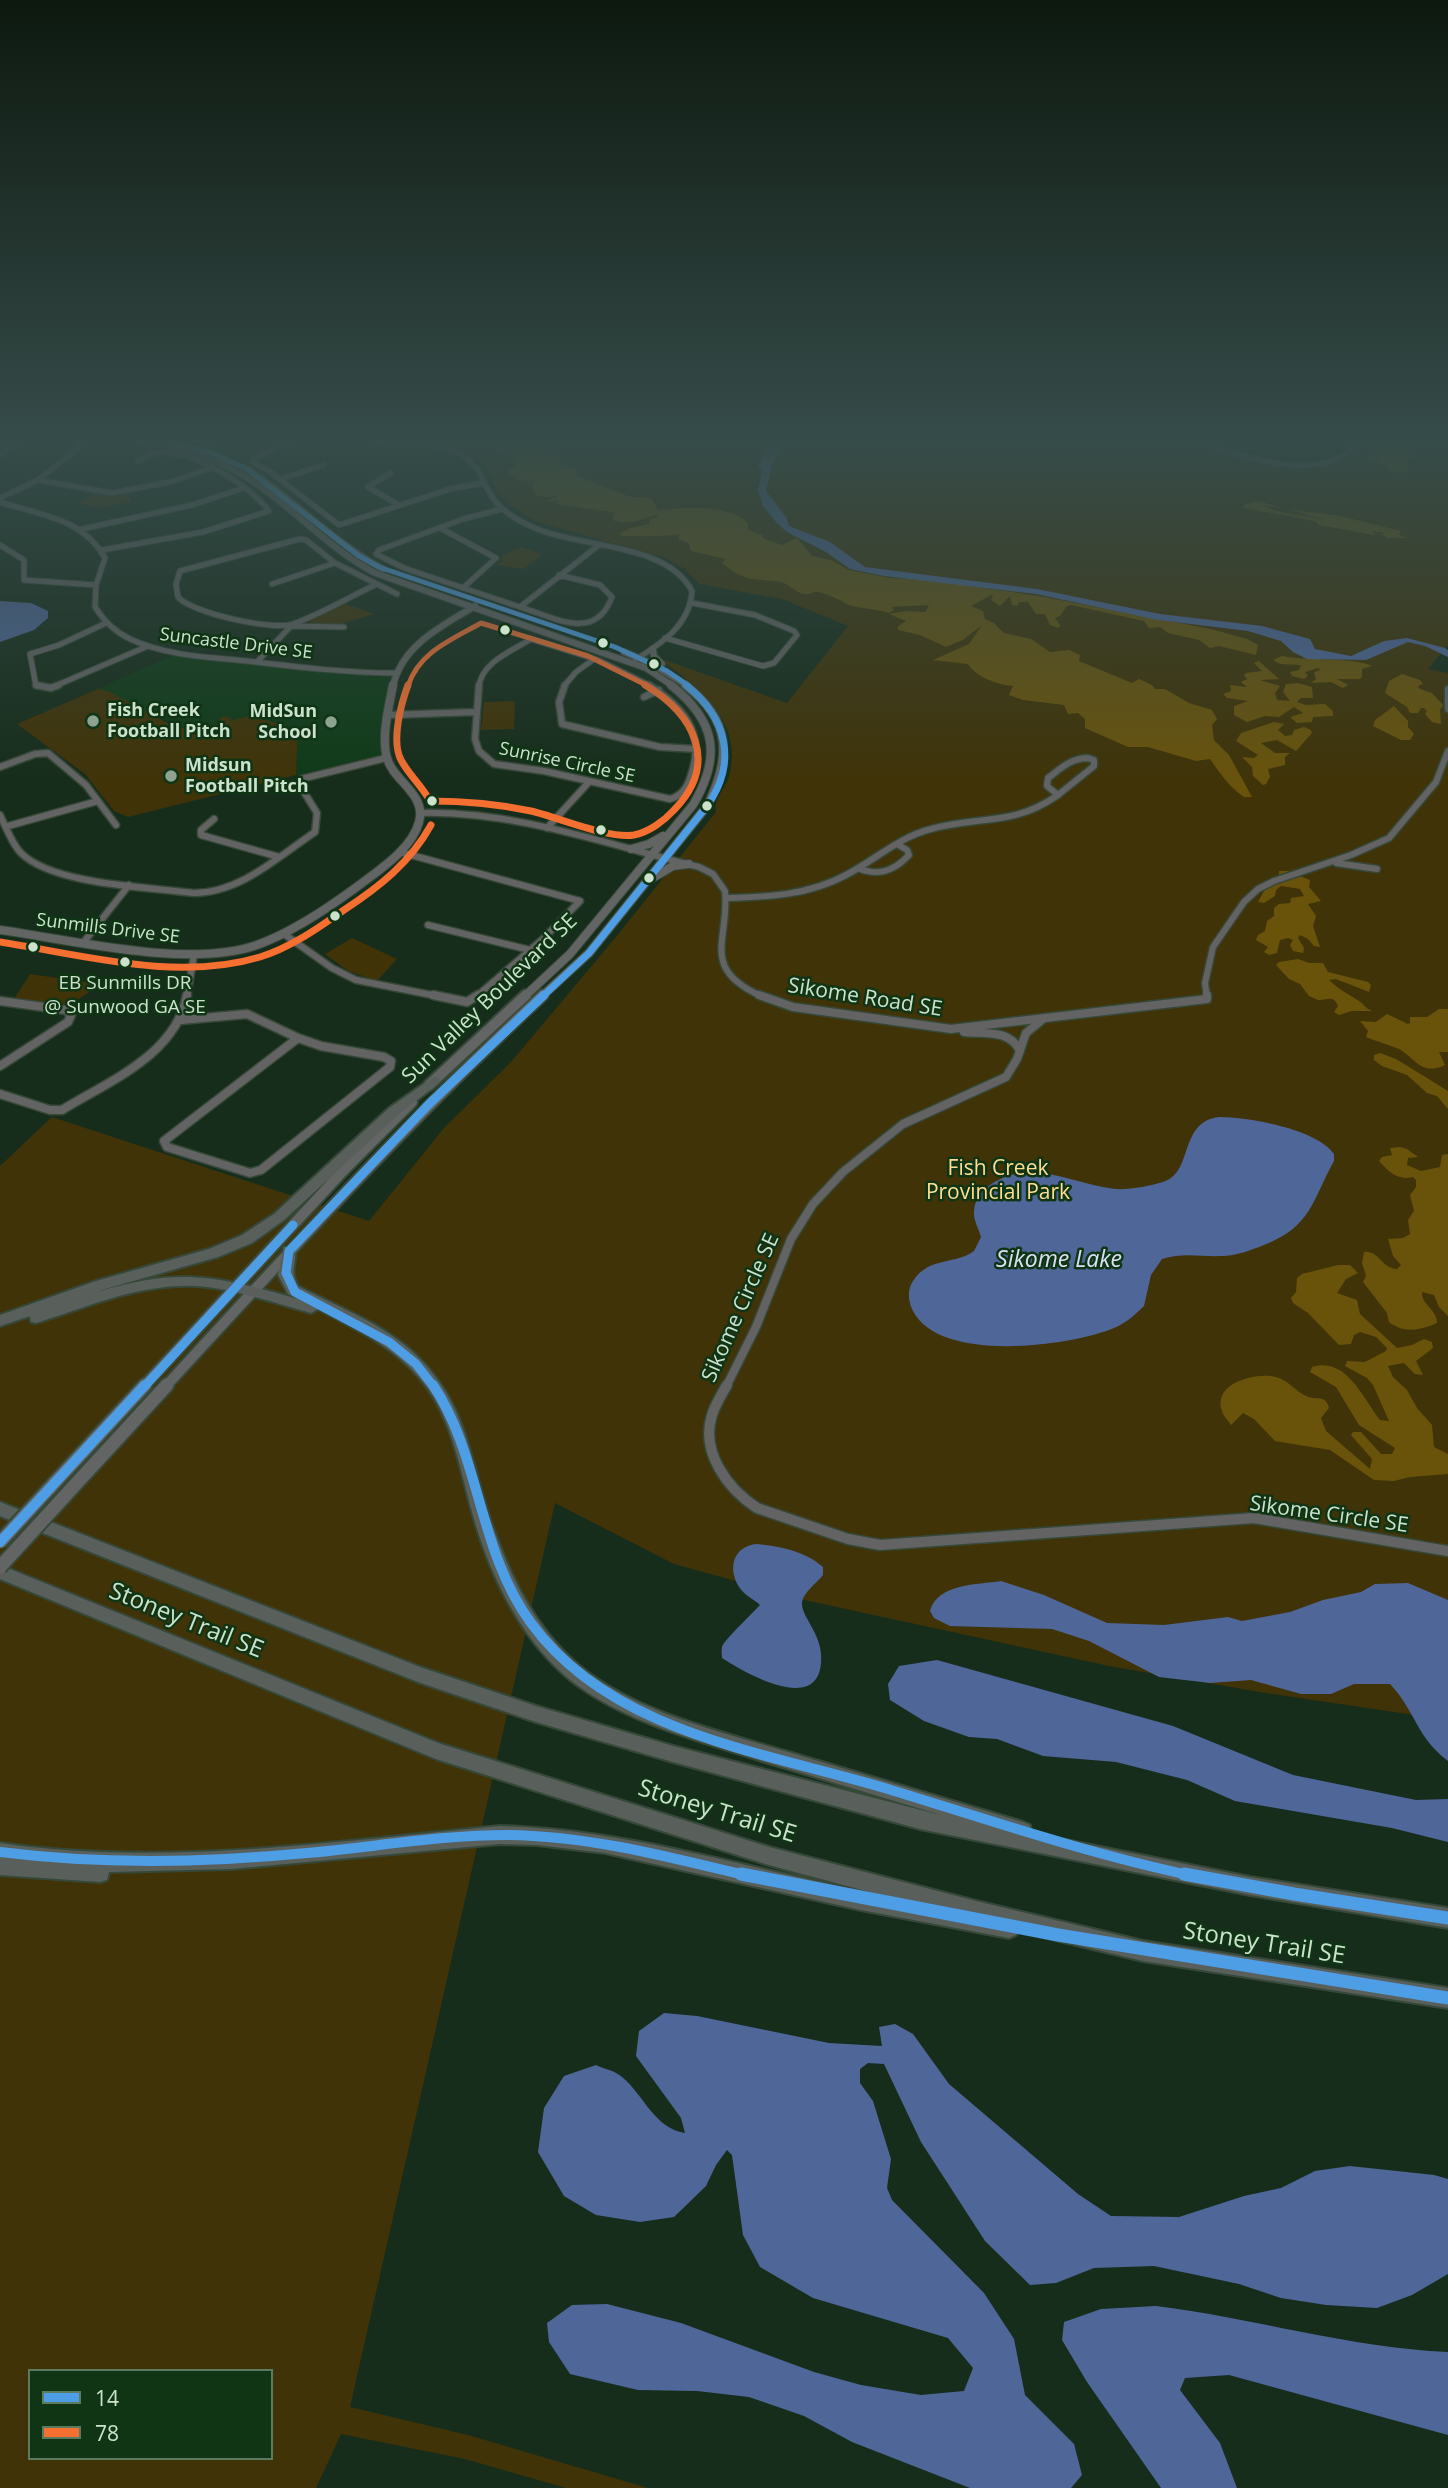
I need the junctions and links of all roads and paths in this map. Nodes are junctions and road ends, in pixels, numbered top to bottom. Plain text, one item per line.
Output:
1 (17, 554) edge
2 (104, 554) edge
3 (240, 554) edge
4 (324, 554) edge
5 (345, 554) edge
6 (357, 554) edge
7 (376, 554) edge
8 (490, 554) edge
9 (587, 554) edge
10 (638, 554) edge
11 (335, 563) junction
12 (559, 575) junction
13 (272, 584) dead end
14 (377, 584) junction
15 (96, 585) junction
16 (463, 588) junction
17 (397, 594) dead end
18 (449, 599) junction
19 (692, 603) junction
20 (480, 606) junction
21 (520, 607) junction
22 (460, 615) junction
23 (106, 623) junction
24 (293, 624) junction
25 (344, 627) dead end
26 (429, 638) junction
27 (665, 638) junction
28 (148, 646) junction
29 (653, 649) junction
30 (639, 657) junction
31 (594, 659) junction
32 (257, 662) junction
33 (631, 662) junction
34 (397, 673) junction
35 (672, 673) junction
36 (1448, 689) edge
37 (659, 690) junction
38 (643, 697) dead end
39 (1448, 709) edge
40 (475, 712) junction
41 (389, 715) junction
42 (696, 749) junction
43 (1448, 751) edge
44 (386, 758) junction
45 (0, 767) edge
46 (589, 782) junction
47 (1058, 795) junction
48 (98, 802) junction
49 (420, 813) junction
50 (0, 815) edge
51 (214, 819) dead end
52 (116, 825) dead end
53 (8, 826) junction
54 (547, 828) junction
55 (674, 828) junction
56 (897, 844) junction
57 (631, 849) junction
58 (400, 852) junction
59 (653, 854) junction
60 (279, 857) junction
61 (666, 857) junction
62 (689, 863) junction
63 (1326, 863) junction
64 (858, 868) junction
65 (1377, 869) dead end
66 (129, 885) junction
67 (643, 885) junction
68 (727, 898) junction
69 (428, 925) dead end
70 (0, 930) edge
71 (284, 934) junction
72 (83, 943) junction
73 (530, 950) junction
74 (194, 955) junction
75 (0, 1001) edge
76 (181, 1020) junction
77 (1042, 1020) junction
78 (951, 1029) junction
79 (298, 1038) junction
80 (1020, 1052) junction
81 (0, 1066) edge
82 (435, 1080) junction
83 (0, 1094) edge
84 (289, 1251) junction
85 (235, 1289) junction
86 (251, 1293) junction
87 (343, 1317) junction
88 (0, 1321) edge
89 (0, 1330) edge
90 (0, 1509) edge
91 (0, 1542) edge
92 (1448, 1551) edge
93 (0, 1570) edge
94 (0, 1852) edge
95 (208, 1862) junction
96 (1142, 1864) junction
97 (0, 1867) edge
98 (1448, 1919) edge
99 (1143, 1951) junction
100 (1448, 1998) edge

1 - 15 street
2 - 15 street
3 - 24 street
4 - 11 street
5 - 18 main road, Sun Valley Boulevard SE
6 - 20 main road, Sun Valley Boulevard SE
7 - 16 street
8 - 16 street
9 - 12 street
10 - 19 street
11 - 13 street
11 - 14 street
12 - 21 street
12 - 21 street
14 - 17 street
14 - 24 street
15 - 23 street
16 - 21 street
18 - 20 main road, Sun Valley Boulevard SE
18 - 22 main road
19 - 27 street
19 - 27 street
20 - 22 main road
20 - 26 main road
20 - 30 main road, Sun Valley Boulevard SE
20 - 33 main road, Sun Valley Boulevard SE
22 - 26 main road
23 - 28 street, Suncastle Drive SE
23 - 28 street
24 - 25 street
24 - 32 street
26 - 34 main road
27 - 29 street
28 - 32 street, Suncastle Drive SE
29 - 30 street
29 - 35 main road
30 - 33 street
30 - 35 main road, Sun Valley Boulevard SE
31 - 37 street, Sunrise Circle SE
31 - 40 street, Sunrise Circle SE
31 - 42 street
32 - 34 street, Suncastle Drive SE
33 - 55 main road, Sun Valley Boulevard SE
34 - 41 main road
35 - 61 main road, Sun Valley Boulevard SE
36 - 39 street
37 - 38 street
37 - 42 street, Sunrise Circle SE
40 - 41 street
40 - 46 street, Sunrise Circle SE
41 - 44 main road
42 - 46 street, Sunrise Circle SE
43 - 63 street
44 - 49 main road
44 - 60 street
45 - 48 street
46 - 54 street
47 - 47 street
47 - 56 street
48 - 52 street
48 - 53 street
49 - 54 street
49 - 58 main road, Sunmills Drive SE
50 - 53 street
51 - 60 street
53 - 66 street
54 - 57 street
55 - 57 main road
55 - 59 main road, Sun Valley Boulevard SE
56 - 64 street
56 - 64 street
57 - 59 street
58 - 71 main road, Sunmills Drive SE
58 - 73 street
59 - 61 street
59 - 82 main road, Sun Valley Boulevard SE
60 - 66 street
61 - 62 street
61 - 67 main road, Sun Valley Boulevard SE
62 - 67 main road
62 - 68 street
63 - 65 street
63 - 77 street
64 - 68 street
66 - 72 street
67 - 84 main road, Sun Valley Boulevard SE
68 - 78 street, Sikome Road SE
69 - 73 street
70 - 72 main road, Sunmills Drive SE
71 - 73 street
71 - 74 main road, Sunmills Drive SE
72 - 74 main road, Sunmills Drive SE
74 - 76 street
75 - 81 street
76 - 79 street
76 - 83 street
77 - 78 street, Sikome Road SE
77 - 80 street, Sikome Circle SE
78 - 80 street, Sikome Road SE
79 - 79 street
80 - 92 street, Sikome Circle SE
82 - 85 main road, Sun Valley Boulevard SE
82 - 88 highway
84 - 86 main road, Sun Valley Boulevard SE
84 - 87 highway
85 - 86 highway
85 - 89 highway
85 - 91 main road, Sun Valley Boulevard SE, bridge
86 - 87 highway
86 - 93 main road, Sun Valley Boulevard SE, bridge
87 - 96 highway
90 - 96 highway, Stoney Trail SE
93 - 99 highway, Stoney Trail SE
94 - 95 highway
95 - 97 highway
95 - 99 highway
96 - 98 highway, Stoney Trail SE
99 - 100 highway, Stoney Trail SE

